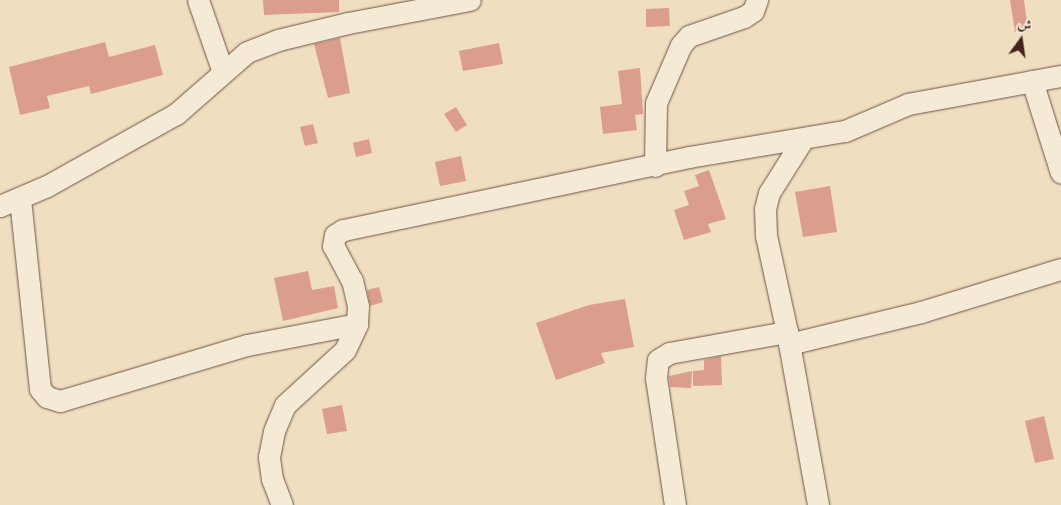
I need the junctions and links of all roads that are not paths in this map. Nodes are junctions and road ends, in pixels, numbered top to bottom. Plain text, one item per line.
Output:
1 (198, 0) edge
2 (470, 0) edge
3 (757, 0) edge
4 (223, 72) junction
5 (1061, 76) edge
6 (1032, 81) junction
7 (803, 139) junction
8 (655, 166) junction
9 (1061, 173) edge
10 (20, 200) junction
11 (0, 206) edge
12 (1061, 269) edge
13 (357, 324) junction
14 (788, 338) junction
15 (282, 505) edge
16 (675, 505) edge
17 (818, 505) edge

1 - 4 street
2 - 4 street
3 - 8 street
4 - 10 street
5 - 6 street
6 - 7 street
6 - 9 street
7 - 8 street
7 - 14 street
8 - 13 street
10 - 11 street
10 - 13 street
12 - 14 street
13 - 15 street
14 - 16 street
14 - 17 street

